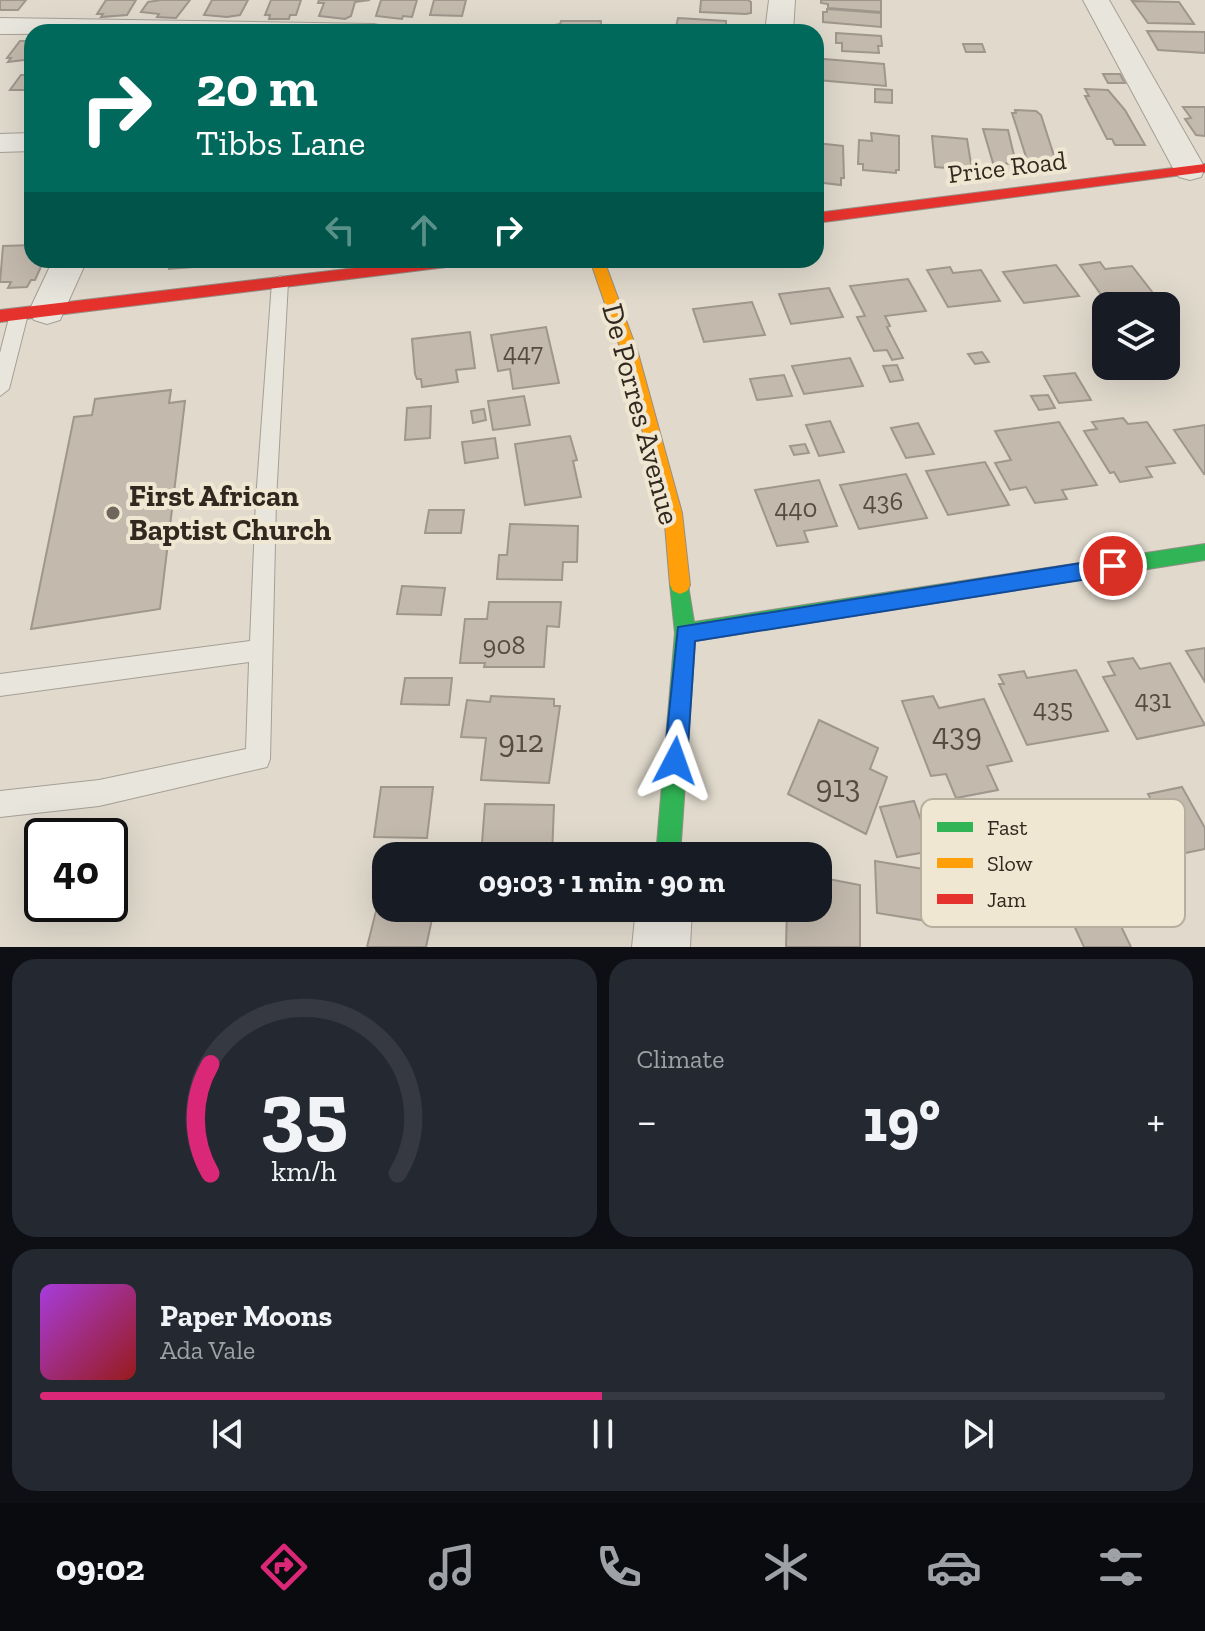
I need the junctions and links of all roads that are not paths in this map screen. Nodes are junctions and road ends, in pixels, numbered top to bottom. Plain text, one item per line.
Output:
1 (782, 0) edge
2 (1096, 0) edge
3 (780, 24) edge
4 (0, 26) edge
5 (24, 26) edge
6 (24, 142) edge
7 (0, 143) edge
8 (1198, 169) edge
9 (824, 217) edge
10 (63, 268) edge
11 (396, 268) edge
12 (600, 268) edge
13 (280, 282) junction
14 (22, 314) edge
15 (0, 389) edge
16 (1205, 552) edge
17 (685, 633) junction
18 (262, 650) junction
19 (0, 685) edge
20 (0, 804) edge
21 (669, 842) edge
22 (663, 922) edge
23 (661, 947) edge

1 - 3 street
2 - 8 street
4 - 5 street
6 - 7 street
8 - 9 street, Price Road
10 - 14 street
11 - 13 street
12 - 17 street, De Porres Avenue
13 - 14 street
13 - 18 lane
14 - 15 lane
16 - 17 street
17 - 21 street, De Porres Avenue
18 - 19 lane
18 - 20 lane
22 - 23 street

